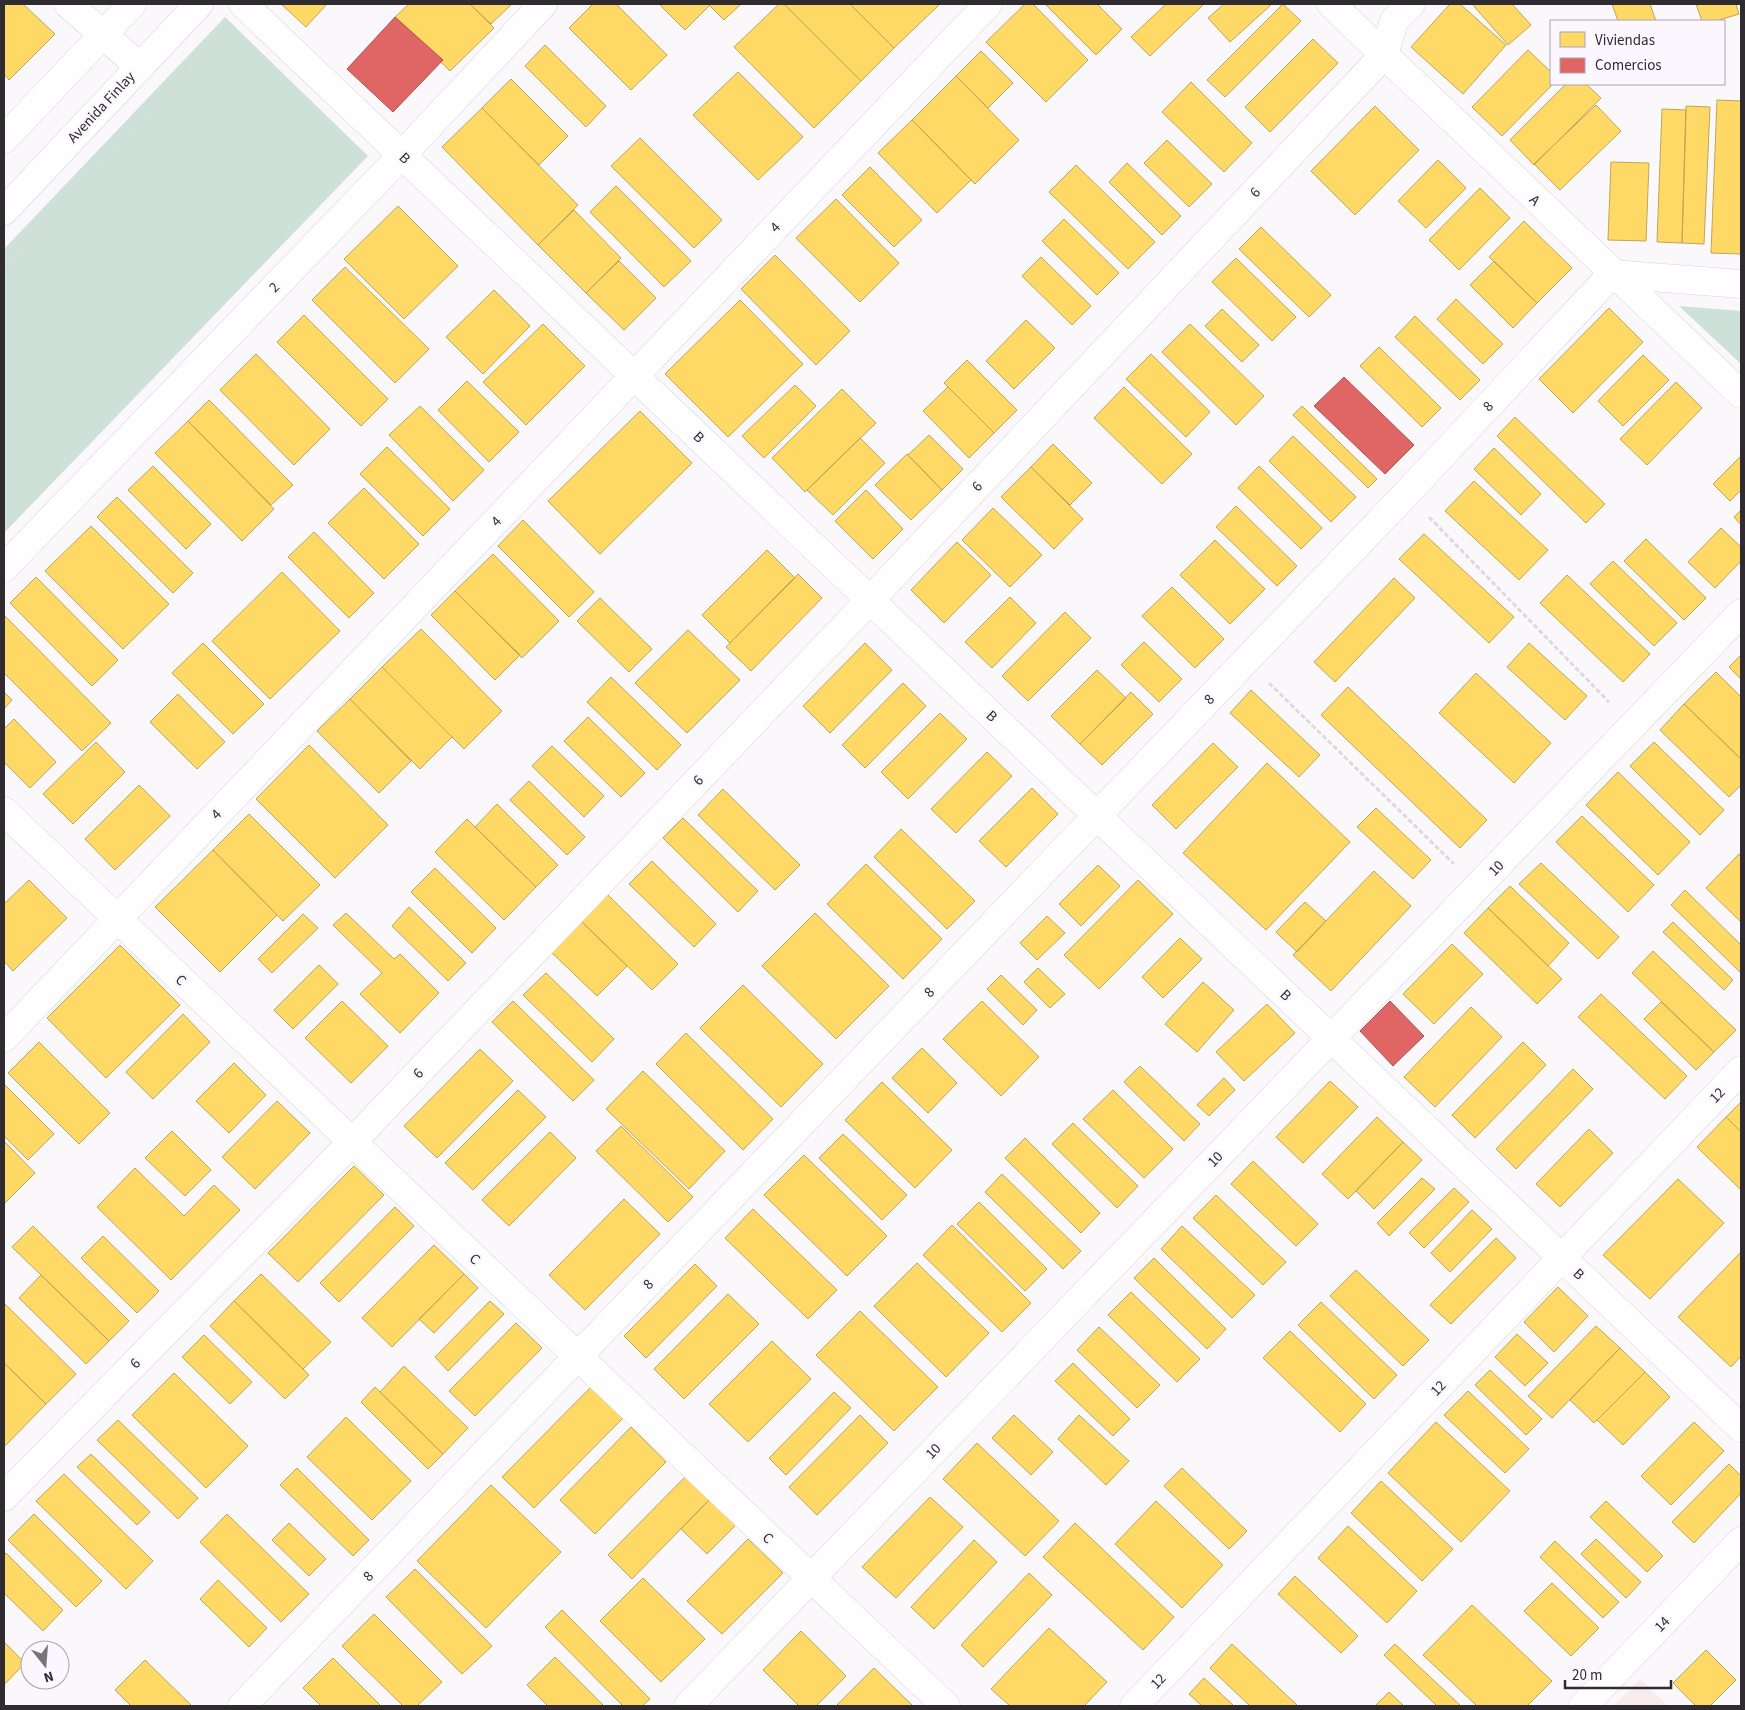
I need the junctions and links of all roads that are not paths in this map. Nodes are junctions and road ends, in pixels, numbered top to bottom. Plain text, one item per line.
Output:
1 (68, 4) edge
2 (132, 4) edge
3 (199, 4) edge
4 (543, 4) edge
5 (988, 4) edge
6 (1331, 4) edge
7 (1411, 4) edge
8 (246, 6) edge
9 (102, 36) junction
10 (1384, 55) junction
11 (140, 67) junction
12 (4, 138) edge
13 (402, 154) junction
14 (4, 211) edge
15 (1612, 274) junction
16 (1741, 284) edge
17 (634, 376) junction
18 (1741, 394) edge
19 (4, 568) edge
20 (870, 600) junction
21 (1741, 613) edge
22 (4, 811) edge
23 (1097, 816) junction
24 (116, 918) junction
25 (4, 1038) edge
26 (1332, 1038) junction
27 (1741, 1070) edge
28 (352, 1142) junction
29 (1562, 1258) junction
30 (578, 1357) junction
31 (1741, 1428) edge
32 (4, 1498) edge
33 (1741, 1541) edge
34 (810, 1578) junction
35 (242, 1706) edge
36 (688, 1706) edge
37 (946, 1706) edge
38 (1134, 1706) edge
39 (1582, 1706) edge

1 - 9 street
2 - 9 street
3 - 11 street, Avenida Finlay
4 - 13 street, 2
5 - 17 street, 4
6 - 10 street, A
7 - 10 street
8 - 13 street, B
9 - 11 street
9 - 12 street
10 - 15 street, A
10 - 20 street, 6
11 - 14 street, Avenida Finlay
13 - 17 street, B
13 - 19 street, 2
15 - 16 street
15 - 18 street, A
15 - 23 street, 8
17 - 20 street, B
17 - 24 street, 4
20 - 23 street, B
20 - 28 street, 6
21 - 26 street, 10
22 - 24 street, C
23 - 26 street, B
23 - 30 street, 8
24 - 25 street, 4
24 - 28 street, C
26 - 29 street, B
26 - 34 street, 10
27 - 29 street, 12
28 - 30 street, C
28 - 32 street, 6
29 - 31 street, B
29 - 38 street, 12
30 - 34 street, C
30 - 35 street, 8
33 - 39 street, 14
34 - 36 street, 10
34 - 37 street, C

